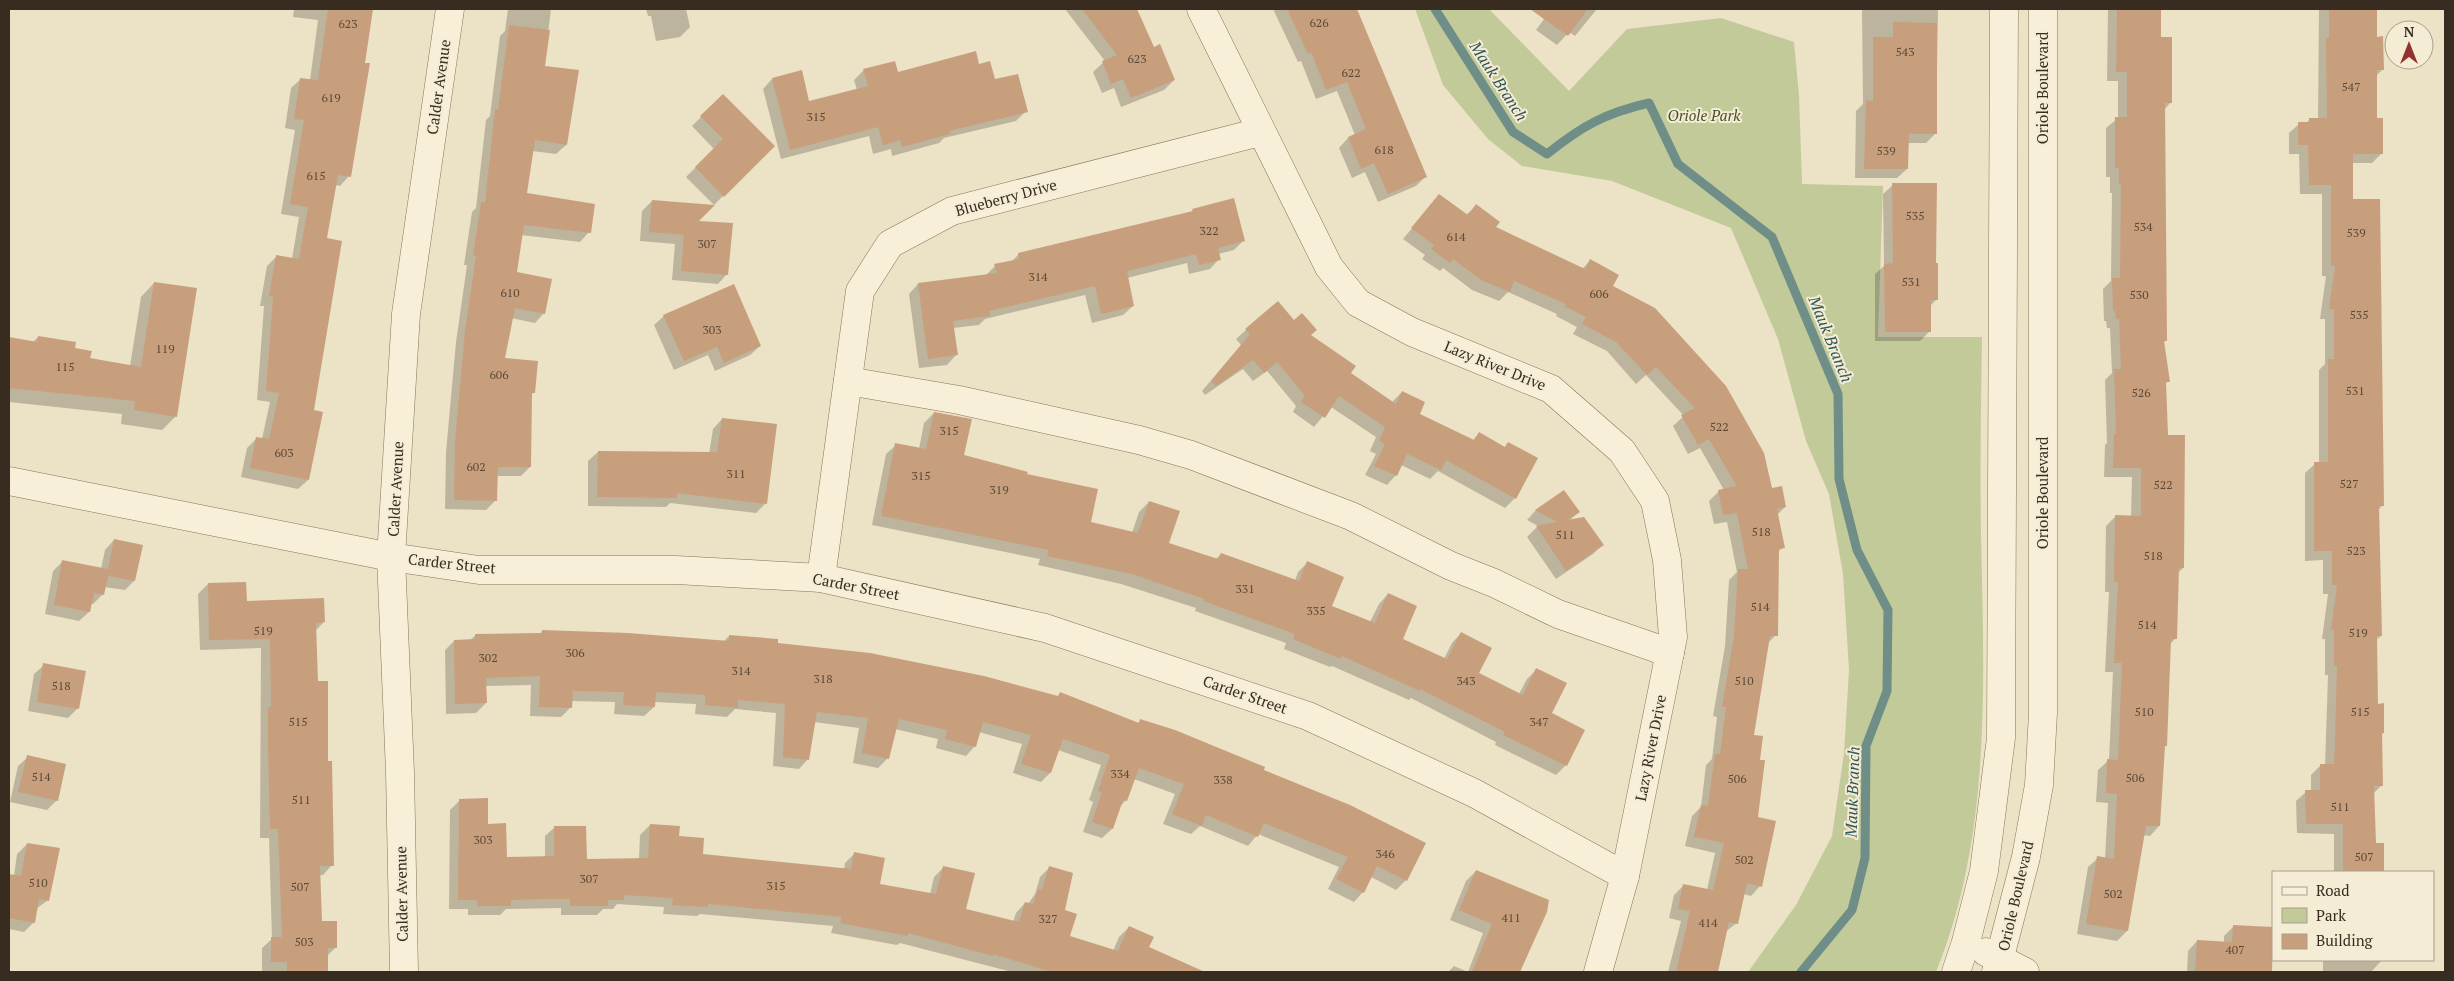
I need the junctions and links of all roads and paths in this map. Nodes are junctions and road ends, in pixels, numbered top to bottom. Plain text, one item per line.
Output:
1 (450, 9) edge
2 (1201, 9) edge
3 (2004, 9) edge
4 (2044, 9) edge
5 (1260, 132) junction
6 (848, 381) junction
7 (9, 481) edge
8 (391, 558) junction
9 (821, 578) junction
10 (1670, 653) junction
11 (1625, 876) junction
12 (1966, 942) junction
13 (1999, 966) edge
14 (404, 972) edge
15 (1598, 972) edge
16 (1956, 972) edge
17 (2025, 972) edge

1 - 8 street, Calder Avenue
2 - 5 street, Lazy River Drive
3 - 12 street
4 - 13 street, Oriole Boulevard
5 - 6 street, Blueberry Drive
5 - 10 street, Lazy River Drive
6 - 9 street, Blueberry Drive
6 - 10 street
7 - 8 street, Carder Street
8 - 9 street, Carder Street
8 - 14 street, Calder Avenue
9 - 11 street, Carder Street
10 - 11 street, Lazy River Drive
11 - 15 street, Lazy River Drive
12 - 13 street
12 - 16 street
13 - 17 street

